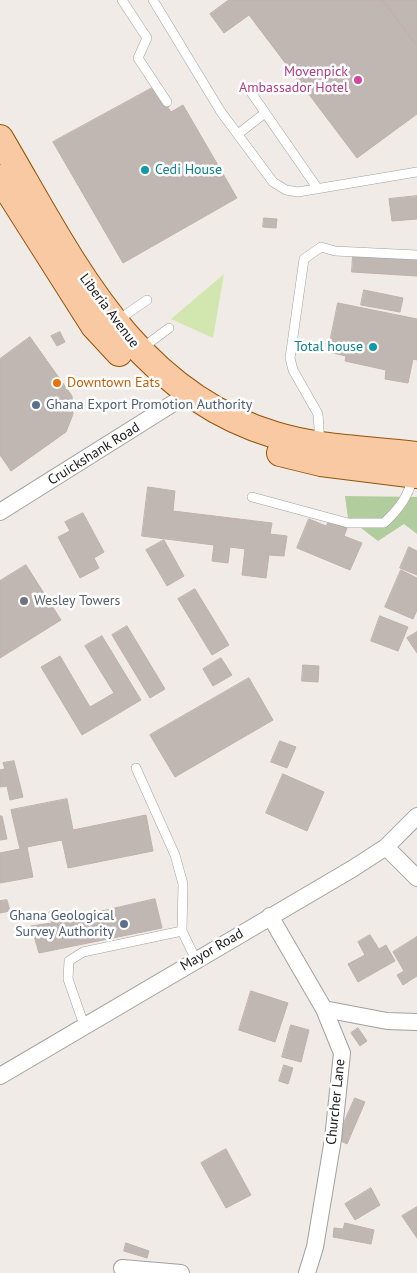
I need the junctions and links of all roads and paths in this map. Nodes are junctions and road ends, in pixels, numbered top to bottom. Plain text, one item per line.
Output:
1 (122, 0) edge
2 (152, 0) edge
3 (248, 88) dead end
4 (168, 102) dead end
5 (265, 113) junction
6 (238, 134) junction
7 (0, 138) edge
8 (417, 172) edge
9 (0, 178) edge
10 (318, 189) junction
11 (417, 255) edge
12 (147, 300) dead end
13 (114, 322) junction
14 (169, 328) dead end
15 (138, 351) junction
16 (182, 399) junction
17 (320, 444) junction
18 (416, 468) edge
19 (252, 497) dead end
20 (0, 512) edge
21 (136, 768) dead end
22 (417, 816) edge
23 (386, 847) junction
24 (417, 878) edge
25 (270, 916) junction
26 (182, 931) junction
27 (196, 960) junction
28 (324, 1009) junction
29 (417, 1022) edge
30 (84, 1025) junction
31 (0, 1076) edge
32 (122, 1268) dead end
33 (181, 1273) edge
34 (307, 1273) edge

1 - 4 lane
2 - 6 lane
3 - 5 lane
5 - 6 lane
5 - 10 lane
6 - 10 lane
7 - 13 main road, Liberia Avenue
8 - 10 lane
9 - 16 main road, Liberia Avenue
11 - 17 lane
12 - 13 lane
13 - 15 main road, Liberia Avenue
14 - 15 lane
15 - 16 main road, Liberia Avenue
16 - 17 main road, Liberia Avenue
16 - 18 main road, Liberia Avenue
16 - 20 street, Cruickshank Road
17 - 18 main road, Liberia Avenue
18 - 19 lane
21 - 26 lane
22 - 23 street, Mayor Road
23 - 24 street
23 - 25 street, Mayor Road
25 - 27 street, Mayor Road
25 - 28 street, Churcher Lane
26 - 27 lane
26 - 30 lane
27 - 30 street, Mayor Road
28 - 29 street
28 - 34 street, Churcher Lane
30 - 31 street, Mayor Road
32 - 33 street

